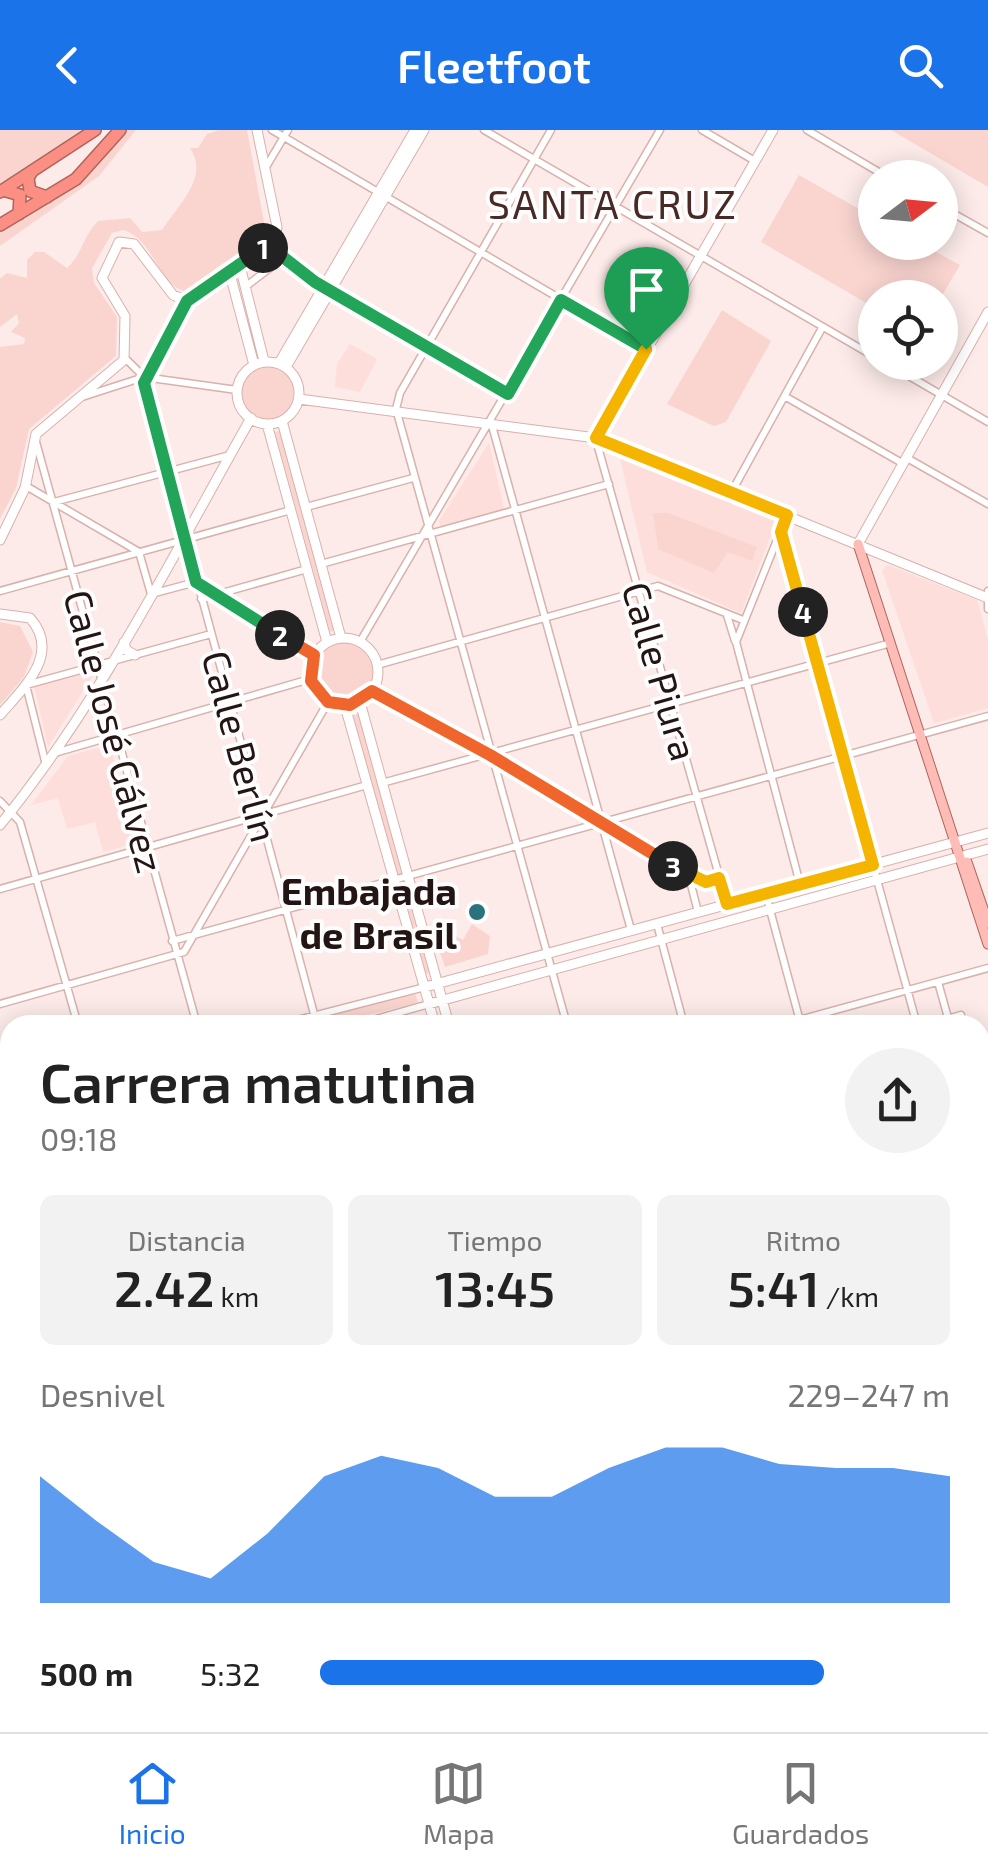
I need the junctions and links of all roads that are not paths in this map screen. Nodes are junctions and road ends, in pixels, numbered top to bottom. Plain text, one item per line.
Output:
1 (95, 130) edge
2 (120, 130) edge
3 (258, 130) edge
4 (272, 130) edge
5 (414, 130) edge
6 (424, 130) edge
7 (484, 130) edge
8 (550, 130) edge
9 (660, 130) edge
10 (702, 130) edge
11 (772, 130) edge
12 (807, 130) edge
13 (285, 134) edge
14 (534, 159) junction
15 (858, 160) edge
16 (755, 161) junction
17 (265, 168) junction
18 (32, 171) junction
19 (1, 191) edge
20 (50, 196) junction
21 (381, 197) junction
22 (617, 207) junction
23 (18, 214) junction
24 (958, 216) edge
25 (0, 226) edge
26 (988, 233) edge
27 (276, 236) junction
28 (264, 248) junction
29 (481, 252) junction
30 (698, 257) junction
31 (284, 258) junction
32 (240, 266) junction
33 (230, 274) junction
34 (245, 287) junction
35 (328, 289) junction
36 (561, 300) junction
37 (187, 301) junction
38 (988, 312) edge
39 (823, 328) junction
40 (426, 348) junction
41 (858, 348) edge
42 (646, 349) junction
43 (125, 358) junction
44 (259, 363) junction
45 (283, 365) junction
46 (144, 377) junction
47 (917, 380) edge
48 (237, 390) junction
49 (508, 394) junction
50 (942, 394) junction
51 (786, 397) junction
52 (81, 398) junction
53 (299, 399) junction
54 (396, 409) junction
55 (250, 418) junction
56 (282, 421) junction
57 (491, 422) junction
58 (988, 422) edge
59 (268, 424) junction
60 (35, 436) junction
61 (596, 438) junction
62 (230, 455) junction
63 (904, 460) junction
64 (166, 472) junction
65 (413, 478) junction
66 (609, 484) junction
67 (26, 486) junction
68 (731, 494) junction
69 (53, 502) junction
70 (988, 504) edge
71 (306, 507) junction
72 (291, 510) junction
73 (514, 512) junction
74 (787, 515) junction
75 (427, 532) junction
76 (781, 532) junction
77 (184, 538) junction
78 (0, 540) edge
79 (776, 543) junction
80 (858, 544) junction
81 (785, 547) junction
82 (140, 552) junction
83 (321, 564) junction
84 (307, 569) junction
85 (72, 571) junction
86 (196, 582) junction
87 (0, 591) edge
88 (639, 591) junction
89 (151, 594) junction
90 (214, 595) junction
91 (987, 595) edge
92 (201, 599) junction
93 (988, 610) edge
94 (0, 614) edge
95 (726, 614) junction
96 (544, 618) junction
97 (744, 620) junction
98 (210, 634) junction
99 (341, 638) junction
100 (124, 642) junction
101 (327, 642) junction
102 (360, 642) junction
103 (458, 642) junction
104 (736, 642) junction
105 (891, 643) junction
106 (134, 655) junction
107 (314, 655) junction
108 (114, 660) junction
109 (98, 664) junction
110 (816, 664) junction
111 (377, 665) junction
112 (310, 679) junction
113 (102, 681) junction
114 (26, 684) junction
115 (746, 684) junction
116 (372, 691) junction
117 (328, 702) junction
118 (360, 702) junction
119 (230, 703) junction
120 (671, 705) junction
121 (345, 706) junction
122 (0, 715) edge
123 (988, 716) edge
124 (576, 731) junction
125 (116, 735) junction
126 (922, 735) junction
127 (486, 743) junction
128 (479, 750) junction
129 (58, 752) junction
130 (490, 755) junction
131 (842, 756) junction
132 (47, 768) junction
133 (772, 776) junction
134 (382, 783) junction
135 (367, 785) junction
136 (696, 797) junction
137 (0, 802) edge
138 (582, 810) junction
139 (12, 811) junction
140 (260, 816) junction
141 (601, 822) junction
142 (0, 825) edge
143 (583, 827) junction
144 (614, 830) junction
145 (604, 834) junction
146 (988, 834) edge
147 (957, 842) junction
148 (516, 845) junction
149 (147, 848) junction
150 (988, 849) edge
151 (962, 857) junction
152 (873, 865) junction
153 (407, 875) junction
154 (689, 877) junction
155 (36, 878) junction
156 (719, 878) junction
157 (394, 879) junction
158 (877, 881) junction
159 (801, 885) junction
160 (0, 889) edge
161 (766, 895) junction
162 (727, 904) junction
163 (286, 909) junction
164 (770, 910) junction
165 (698, 912) junction
166 (657, 924) junction
167 (988, 924) edge
168 (632, 930) junction
169 (197, 932) junction
170 (661, 940) junction
171 (172, 941) junction
172 (988, 944) edge
173 (176, 954) junction
174 (547, 954) junction
175 (988, 968) edge
176 (552, 971) junction
177 (938, 982) junction
178 (437, 984) junction
179 (67, 985) junction
180 (425, 987) junction
181 (908, 990) junction
182 (442, 1000) junction
183 (0, 1004) edge
184 (429, 1004) junction
185 (75, 1015) edge
186 (194, 1015) edge
187 (314, 1015) edge
188 (318, 1015) edge
189 (390, 1015) edge
190 (432, 1015) edge
191 (446, 1015) edge
192 (564, 1015) edge
193 (681, 1015) edge
194 (798, 1015) edge
195 (824, 1015) edge
196 (914, 1015) edge
197 (947, 1015) edge

1 - 18 highway
2 - 20 highway
3 - 17 main road
4 - 13 street
5 - 21 main road
6 - 21 main road
7 - 14 street
8 - 14 street
9 - 22 street
10 - 16 street
11 - 16 main road
12 - 15 street
13 - 17 street
13 - 21 street
14 - 22 street
14 - 29 street
16 - 30 main road
17 - 27 main road
18 - 19 highway
18 - 20 highway
19 - 23 highway
20 - 23 highway
21 - 29 street
21 - 35 main road
22 - 30 street
22 - 36 street
23 - 25 highway
24 - 26 street
27 - 28 main road
27 - 31 street
28 - 31 street
28 - 32 main road
29 - 36 street
29 - 40 street
30 - 39 street
30 - 42 main road
31 - 34 street
31 - 35 street
32 - 33 main road
32 - 34 main road
33 - 37 main road
33 - 44 main road
34 - 44 main road
35 - 40 street
35 - 45 main road
36 - 42 street
36 - 49 street
37 - 43 main road
37 - 46 street
38 - 50 main road
39 - 41 street
39 - 51 street
40 - 49 street
40 - 54 street
42 - 61 main road
43 - 46 street
43 - 52 main road
44 - 45 main road
44 - 48 main road
45 - 53 main road
46 - 48 street
46 - 52 street
46 - 64 street, Calle Berlín
47 - 50 street
48 - 55 main road
49 - 57 street
50 - 58 street
50 - 63 main road
51 - 63 street
51 - 68 street
52 - 60 main road
53 - 54 main road
53 - 56 main road
54 - 57 main road
54 - 65 street
55 - 59 main road
55 - 62 main road
56 - 59 main road
56 - 71 main road
57 - 61 main road
57 - 73 street
57 - 75 street
59 - 72 main road
60 - 67 main road
60 - 69 street, Calle José Gálvez
61 - 66 street, Calle Piura
61 - 68 main road
62 - 64 street
62 - 77 main road
63 - 70 street
63 - 80 main road
64 - 69 street
64 - 77 street, Calle Berlín
65 - 71 street
65 - 75 street
66 - 73 street
66 - 88 street, Calle Piura
67 - 69 street
67 - 78 main road
68 - 74 main road
69 - 82 street
69 - 85 street, Calle José Gálvez
71 - 83 main road
72 - 77 street
72 - 84 main road
73 - 75 street
73 - 96 street
74 - 76 street
74 - 80 main road
75 - 83 street
75 - 102 street
75 - 103 street
76 - 79 street
76 - 81 street
77 - 82 street
77 - 86 street, Calle Berlín
77 - 89 main road
79 - 81 street
79 - 97 street
80 - 91 main road
80 - 105 main road
81 - 110 street
82 - 85 street
82 - 89 street
83 - 99 main road
84 - 90 street
84 - 101 main road
85 - 87 street
85 - 109 street, Calle José Gálvez
86 - 89 street
86 - 90 street
86 - 92 street, Calle Berlín
88 - 95 street
88 - 96 street
88 - 120 street, Calle Piura
89 - 100 main road
90 - 92 street
90 - 107 street
91 - 93 street
92 - 98 street, Calle Berlín
94 - 114 main road
95 - 97 street
95 - 104 street
96 - 103 street
96 - 124 street
97 - 104 street
98 - 106 street
98 - 119 street, Calle Berlín
99 - 101 main road
99 - 102 main road
100 - 106 main road
100 - 108 main road
101 - 107 main road
102 - 111 main road
103 - 111 street
103 - 127 street
104 - 115 street
105 - 110 street
105 - 126 main road
106 - 108 street
107 - 112 main road
108 - 109 street
108 - 113 main road
109 - 113 street, Calle José Gálvez
109 - 114 street
110 - 115 street
110 - 131 street
111 - 116 main road
112 - 117 main road
112 - 119 street
113 - 125 street, Calle José Gálvez
113 - 129 main road
114 - 122 main road
114 - 132 street
115 - 120 street
115 - 133 street
116 - 118 main road
116 - 128 street
117 - 121 main road
117 - 140 street
118 - 121 main road
118 - 134 main road
119 - 125 street
119 - 140 street, Calle Berlín
120 - 124 street
120 - 136 street, Calle Piura
121 - 135 main road
123 - 126 street
124 - 130 street
124 - 141 street
125 - 129 street
125 - 149 street, Calle José Gálvez
126 - 131 street
126 - 147 main road
127 - 128 street
127 - 130 street
128 - 130 street
129 - 132 main road
130 - 134 street
130 - 138 street
130 - 148 street
131 - 133 street
131 - 152 street
132 - 139 main road
133 - 136 street
133 - 159 street
134 - 153 main road
135 - 140 street
135 - 157 main road
136 - 141 street
136 - 156 street, Calle Piura
137 - 139 street
138 - 141 street
138 - 143 street
139 - 142 main road
139 - 155 street
140 - 149 street
140 - 163 street, Calle Berlín
140 - 169 street
141 - 143 street
141 - 144 street
141 - 145 street
143 - 148 street
144 - 145 street
144 - 154 street
145 - 168 street
146 - 147 main road
147 - 151 main road
147 - 152 main road
148 - 153 street
148 - 174 street
149 - 155 street
149 - 171 street, Calle José Gálvez
150 - 151 main road
151 - 158 main road
151 - 167 main road
151 - 172 main road
152 - 158 street
152 - 159 main road
153 - 157 street
153 - 178 main road
154 - 156 street
154 - 165 street
155 - 160 street
155 - 179 street
156 - 162 street, Calle Piura
157 - 163 street
157 - 180 main road
158 - 164 main road
158 - 181 street
159 - 161 main road
161 - 162 main road
161 - 164 street
162 - 165 main road
163 - 169 street
163 - 187 street, Calle Berlín
164 - 170 main road
164 - 194 street
165 - 166 main road
166 - 168 main road
166 - 170 street
168 - 174 main road
169 - 171 street
169 - 173 street
170 - 176 main road
170 - 193 street
171 - 173 street, Calle José Gálvez
173 - 179 street
173 - 186 street, Calle José Gálvez
174 - 176 street
174 - 178 main road
175 - 177 street
176 - 182 main road
176 - 192 street
177 - 181 street
177 - 197 street
178 - 180 main road
178 - 182 main road
179 - 183 street
179 - 185 street
180 - 184 main road
180 - 188 street
181 - 195 street
181 - 196 street
182 - 184 main road
182 - 191 main road
184 - 189 street
184 - 190 main road

